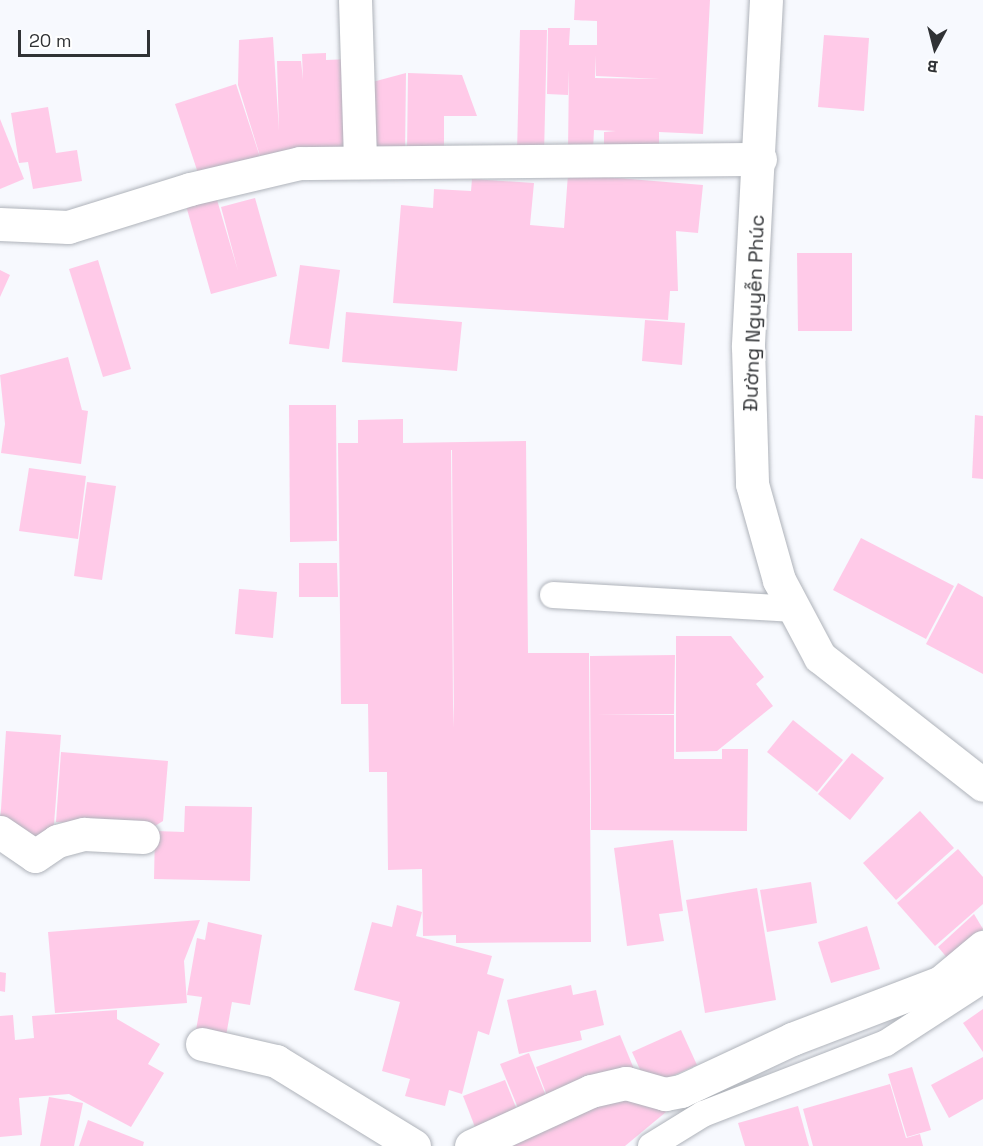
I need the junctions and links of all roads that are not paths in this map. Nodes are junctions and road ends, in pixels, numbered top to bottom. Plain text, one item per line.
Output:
1 (355, 0) edge
2 (766, 0) edge
3 (760, 159) junction
4 (360, 162) junction
5 (0, 224) edge
6 (553, 595) dead end
7 (795, 609) junction
8 (983, 785) edge
9 (0, 832) edge
10 (142, 837) dead end
11 (983, 947) edge
12 (983, 980) edge
13 (202, 1044) dead end
14 (414, 1146) edge
15 (471, 1146) edge
16 (651, 1146) edge

1 - 4 street
2 - 3 street, Đường Nguyễn Phúc
3 - 4 street
3 - 7 street, Đường Nguyễn Phúc
4 - 5 street
6 - 7 lane
7 - 8 street, Đường Nguyễn Phúc
9 - 10 street
11 - 15 street
12 - 16 lane
13 - 14 street

